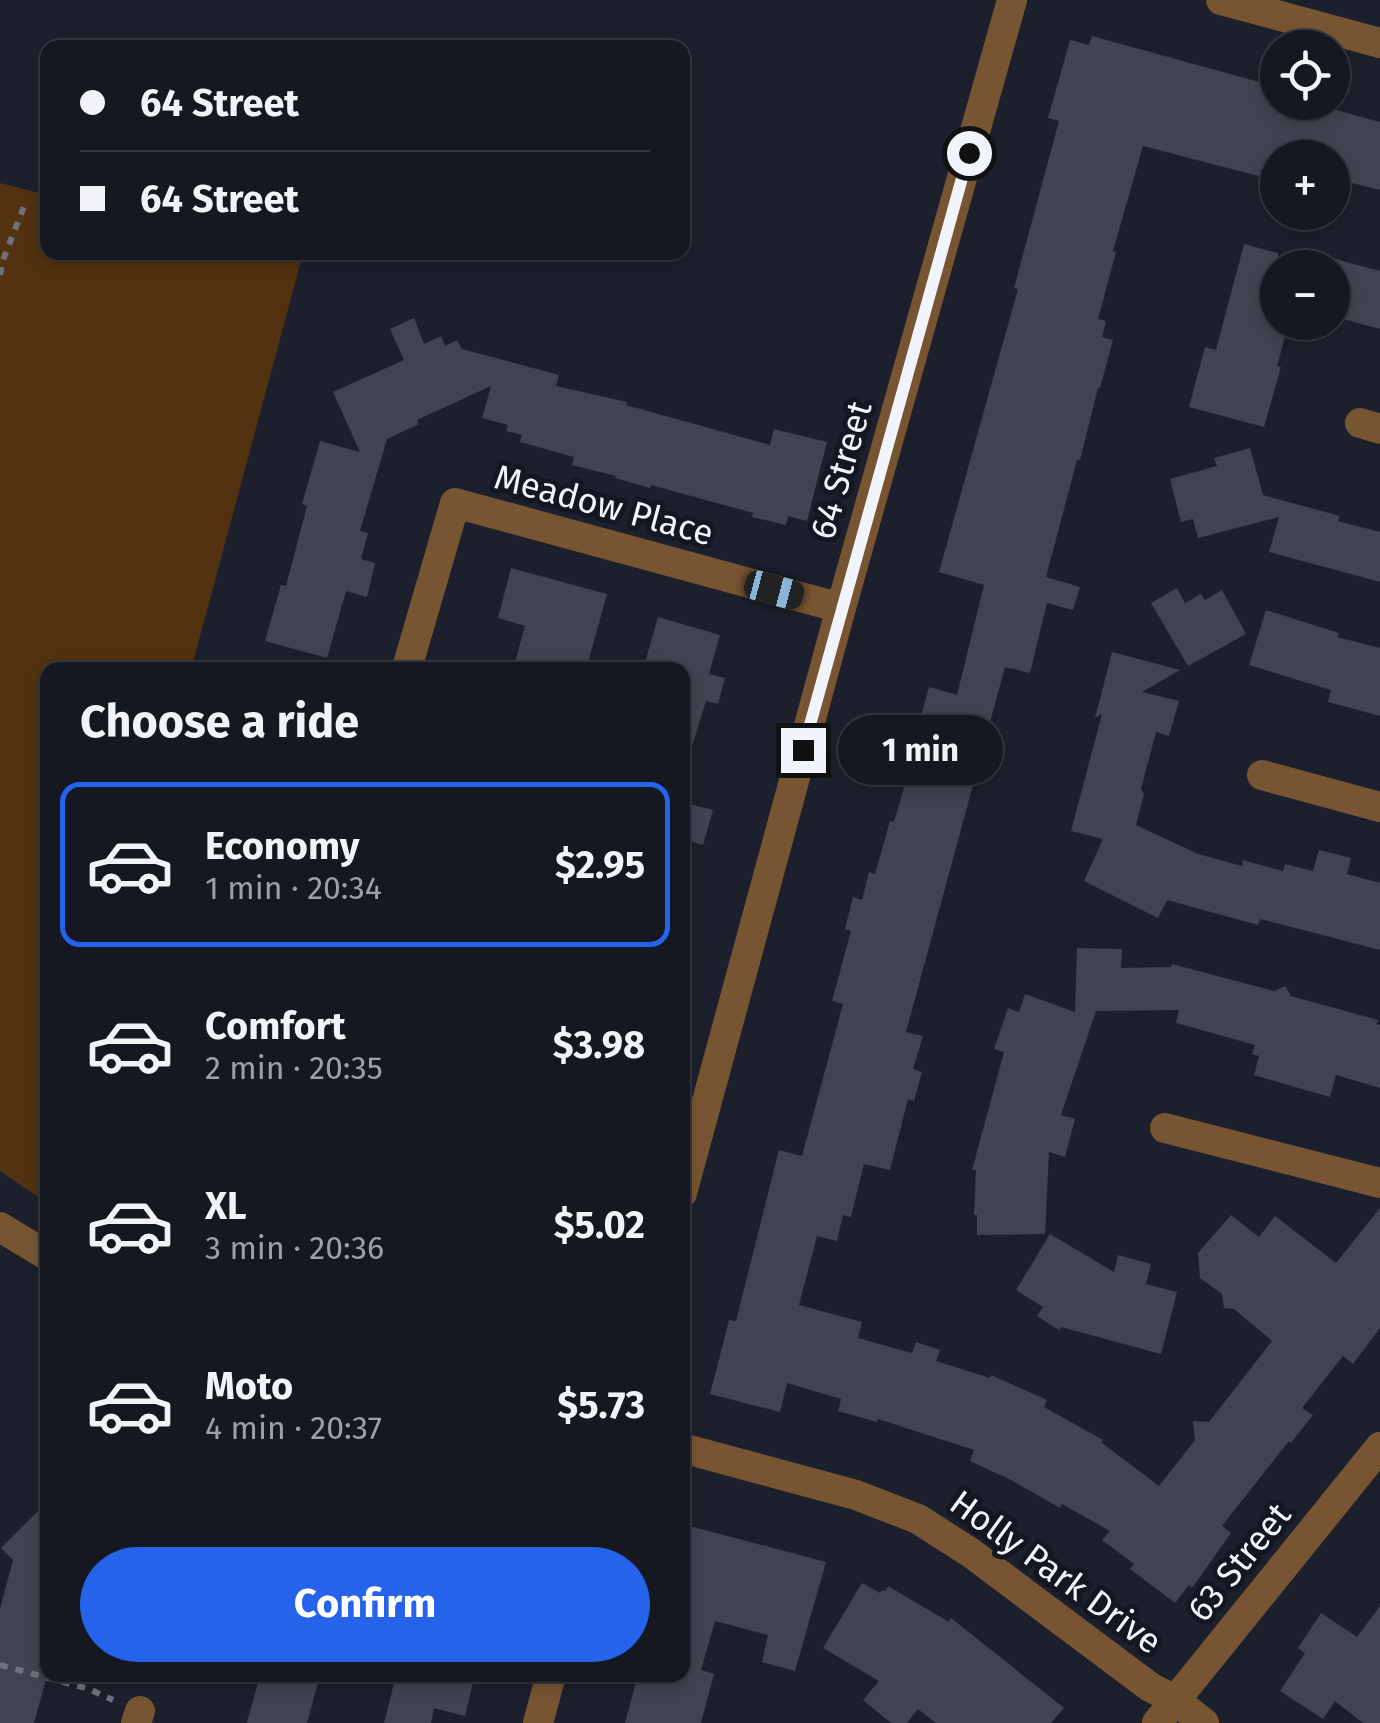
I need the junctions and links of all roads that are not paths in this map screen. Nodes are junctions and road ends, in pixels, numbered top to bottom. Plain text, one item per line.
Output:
1 (1012, 0) edge
2 (1221, 0) edge
3 (1380, 43) edge
4 (841, 608) junction
5 (409, 662) edge
6 (1262, 775) dead end
7 (1380, 807) edge
8 (1164, 1128) dead end
9 (690, 1164) edge
10 (1380, 1182) edge
11 (0, 1228) edge
12 (40, 1251) edge
13 (1380, 1448) edge
14 (690, 1450) edge
15 (549, 1682) edge
16 (1166, 1711) edge
17 (538, 1723) edge
18 (1204, 1723) edge

1 - 4 street, 64 Street
2 - 3 street
4 - 5 street, Meadow Place
4 - 9 street, 64 Street
6 - 7 street
8 - 10 street
11 - 12 street
13 - 16 street, 63 Street
14 - 16 street, Holly Park Drive
15 - 17 street
16 - 18 street, Holly Park Drive

